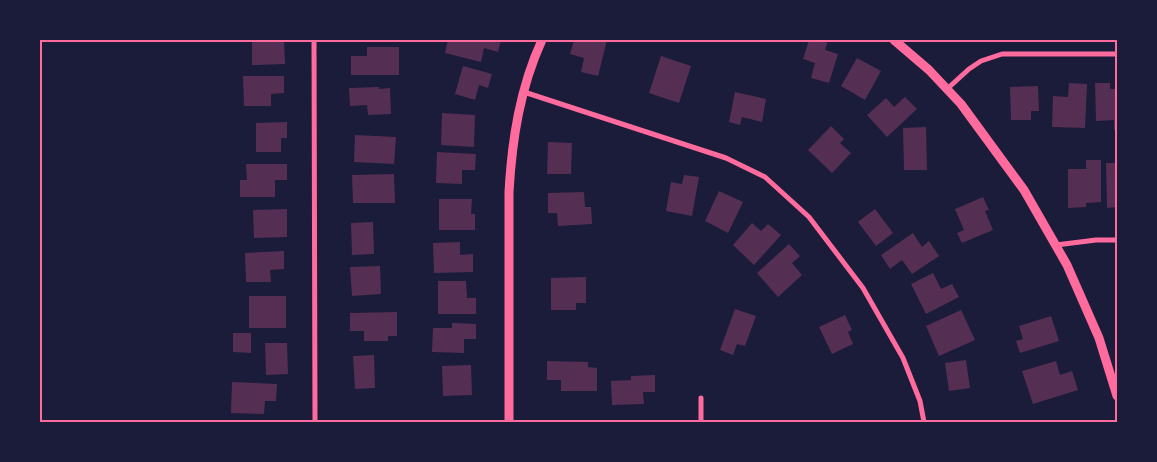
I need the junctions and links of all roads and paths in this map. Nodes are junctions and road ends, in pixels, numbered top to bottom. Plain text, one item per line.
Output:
1 (314, 40) edge
2 (542, 40) edge
3 (894, 40) edge
4 (1117, 54) edge
5 (947, 89) junction
6 (524, 92) junction
7 (1117, 240) edge
8 (1056, 245) junction
9 (1117, 396) edge
10 (700, 398) dead end
11 (315, 422) edge
12 (509, 422) edge
13 (700, 422) edge
14 (924, 422) edge

1 - 11 street
2 - 6 street
3 - 5 street
4 - 5 street
5 - 8 street
6 - 12 street
6 - 14 street
7 - 8 street
8 - 9 street
10 - 13 street

